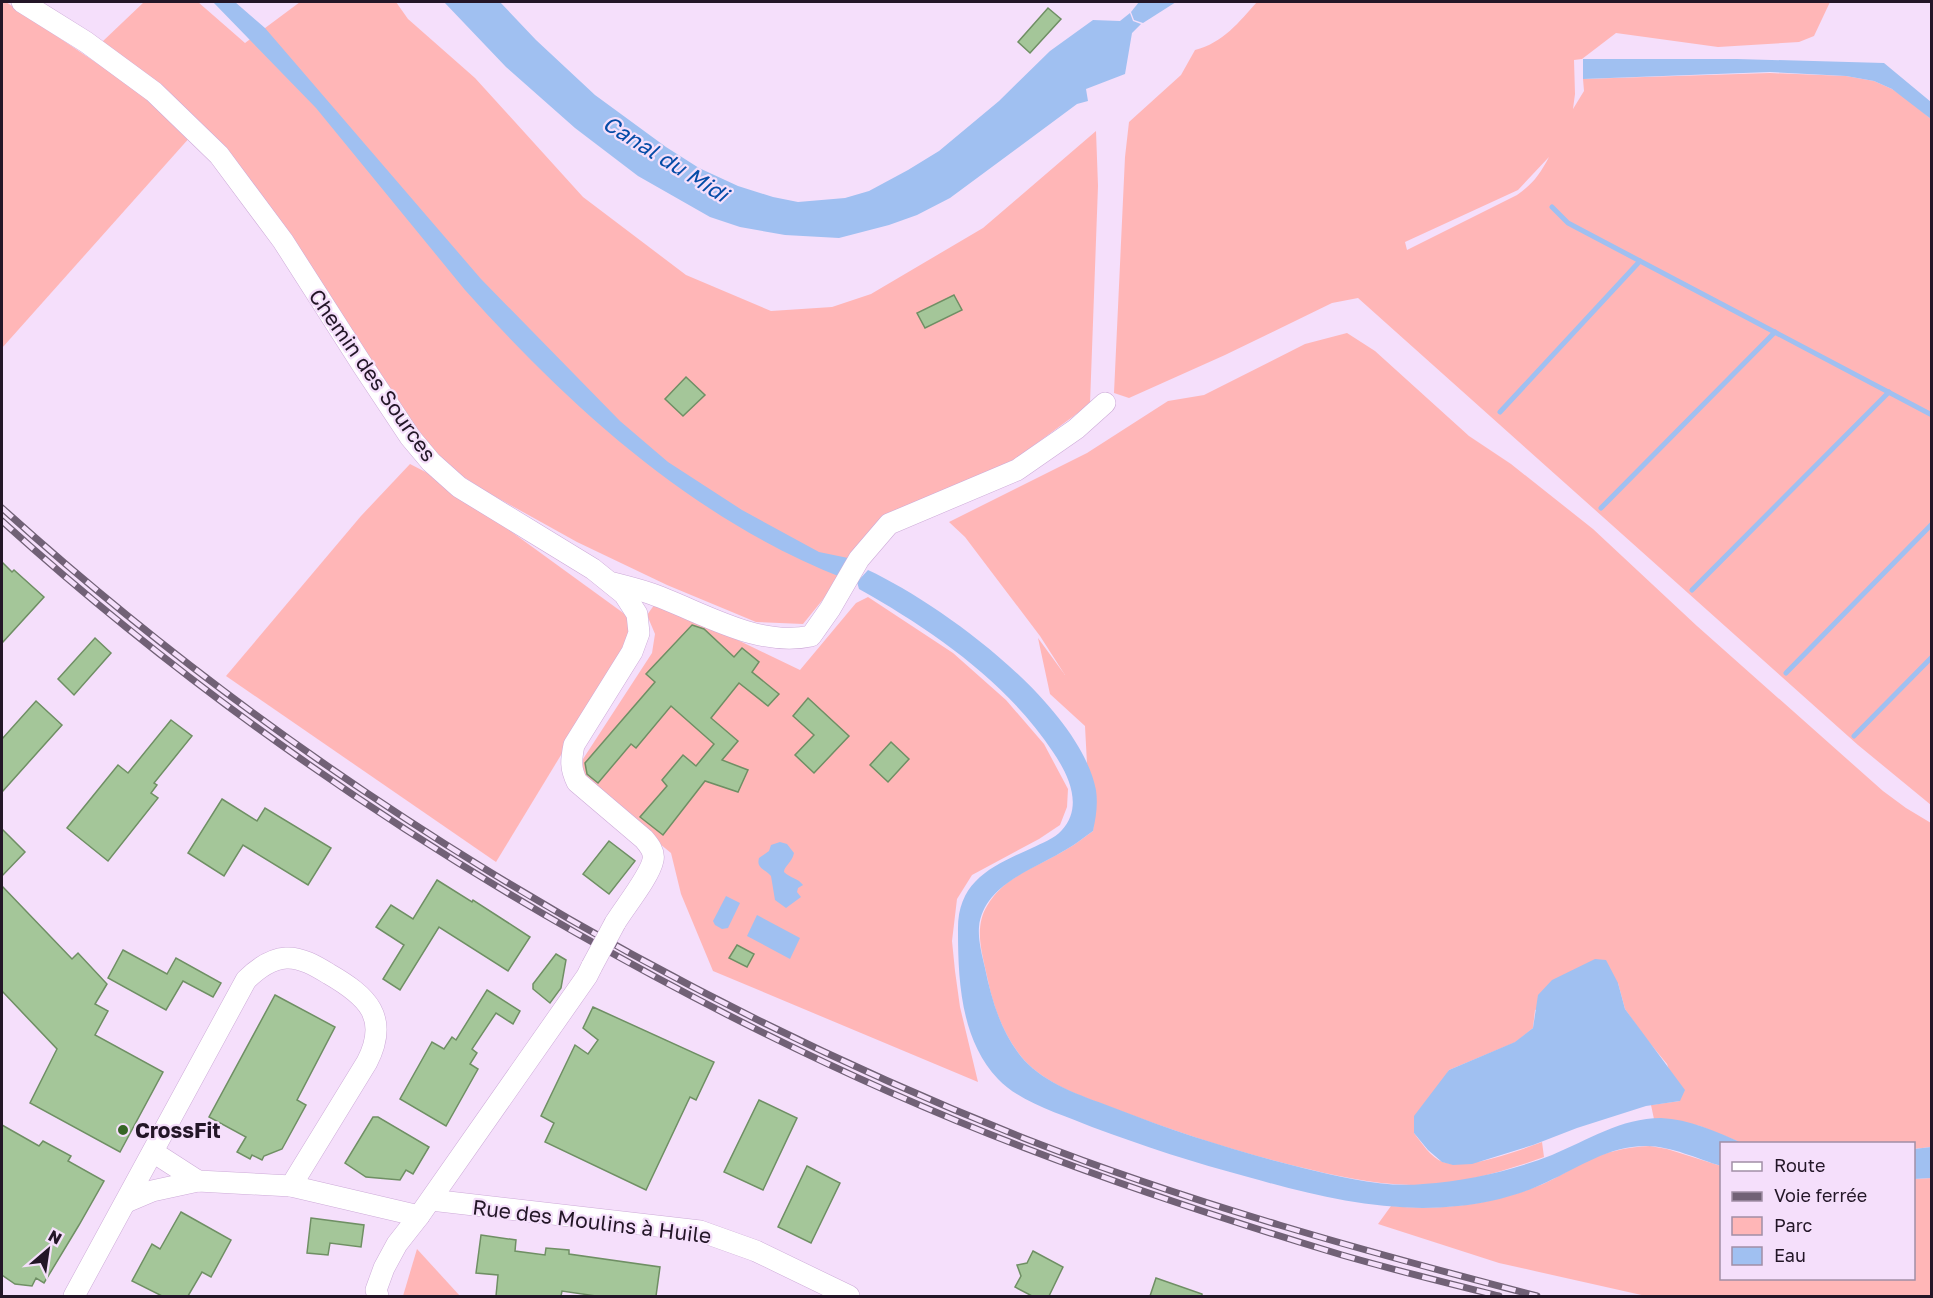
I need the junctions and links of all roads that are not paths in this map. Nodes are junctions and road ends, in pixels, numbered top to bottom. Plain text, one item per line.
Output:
1 (22, 2) edge
2 (1105, 403) dead end
3 (610, 582) junction
4 (153, 1152) junction
5 (198, 1181) junction
6 (291, 1186) junction
7 (126, 1202) junction
8 (425, 1208) junction
9 (74, 1296) edge
10 (378, 1296) edge
11 (849, 1296) edge

1 - 3 street, Chemin des Sources
2 - 3 street
3 - 8 street, Chemin des Sources, bridge
4 - 5 street
4 - 6 street
4 - 7 street
5 - 6 street, Rue des Moulins à Huile
5 - 7 street
6 - 8 street, Rue des Moulins à Huile
7 - 9 street
8 - 10 street, Chemin des Sources
8 - 11 street, Rue des Moulins à Huile

